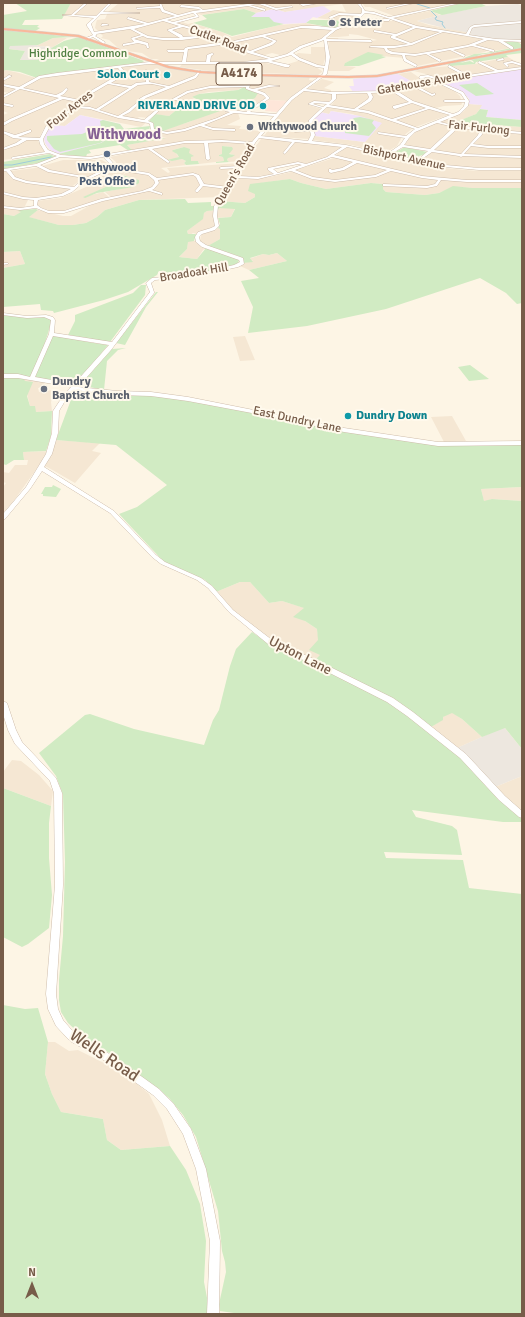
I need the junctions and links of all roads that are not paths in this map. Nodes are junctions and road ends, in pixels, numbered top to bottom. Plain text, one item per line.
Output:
1 (87, 3) edge
2 (111, 3) edge
3 (200, 3) edge
4 (260, 3) edge
5 (298, 3) edge
6 (318, 3) edge
7 (358, 3) edge
8 (396, 3) edge
9 (413, 3) edge
10 (460, 3) edge
11 (221, 4) dead end
12 (160, 5) edge
13 (181, 5) edge
14 (246, 5) junction
15 (402, 5) junction
16 (418, 6) dead end
17 (226, 7) junction
18 (292, 7) dead end
19 (136, 8) dead end
20 (199, 8) junction
21 (387, 8) dead end
22 (424, 8) dead end
23 (264, 10) dead end
24 (430, 10) junction
25 (204, 11) junction
26 (193, 12) junction
27 (101, 13) junction
28 (139, 13) dead end
29 (363, 14) junction
30 (64, 15) dead end
31 (72, 15) junction
32 (178, 16) junction
33 (96, 17) junction
34 (128, 18) dead end
35 (330, 18) dead end
36 (389, 18) junction
37 (102, 19) dead end
38 (163, 20) junction
39 (357, 20) junction
40 (393, 20) junction
41 (522, 22) edge
42 (173, 23) junction
43 (149, 24) junction
44 (104, 25) dead end
45 (182, 26) junction
46 (416, 27) junction
47 (130, 28) junction
48 (335, 29) junction
49 (3, 30) edge
50 (109, 32) junction
51 (375, 32) dead end
52 (442, 32) junction
53 (93, 34) junction
54 (143, 35) junction
55 (213, 35) junction
56 (396, 35) junction
57 (263, 36) junction
58 (466, 36) junction
59 (87, 39) junction
60 (182, 39) junction
61 (325, 39) junction
62 (487, 39) junction
63 (371, 41) dead end
64 (500, 41) junction
65 (104, 42) dead end
66 (138, 42) junction
67 (521, 42) edge
68 (229, 43) junction
69 (126, 44) dead end
70 (412, 44) junction
71 (454, 44) dead end
72 (473, 45) junction
73 (148, 47) dead end
74 (372, 47) dead end
75 (385, 47) junction
76 (463, 48) junction
77 (512, 48) dead end
78 (522, 49) edge
79 (451, 50) junction
80 (168, 51) dead end
81 (185, 51) junction
82 (493, 51) dead end
83 (248, 52) junction
84 (291, 53) junction
85 (426, 53) junction
86 (212, 54) dead end
87 (403, 55) junction
88 (464, 56) dead end
89 (273, 59) junction
90 (147, 60) junction
91 (501, 60) dead end
92 (267, 61) junction
93 (440, 61) dead end
94 (479, 62) dead end
95 (157, 63) junction
96 (184, 63) junction
97 (208, 63) junction
98 (141, 64) junction
99 (522, 65) edge
100 (120, 66) junction
101 (289, 66) dead end
102 (416, 66) dead end
103 (450, 67) dead end
104 (522, 68) edge
105 (146, 71) dead end
106 (497, 71) junction
107 (200, 72) junction
108 (325, 72) junction
109 (252, 75) junction
110 (10, 76) dead end
111 (468, 76) junction
112 (3, 80) edge
113 (444, 81) junction
114 (147, 82) junction
115 (438, 82) junction
116 (107, 83) junction
117 (432, 84) junction
118 (3, 85) edge
119 (278, 86) dead end
120 (131, 87) junction
121 (169, 87) junction
122 (248, 87) junction
123 (416, 87) junction
124 (20, 88) junction
125 (66, 89) dead end
126 (254, 90) junction
127 (302, 90) junction
128 (394, 91) junction
129 (41, 92) junction
130 (334, 93) junction
131 (369, 93) junction
132 (35, 95) dead end
133 (432, 95) dead end
134 (57, 96) junction
135 (3, 97) edge
136 (62, 98) junction
137 (173, 99) junction
138 (140, 100) junction
139 (81, 101) junction
140 (445, 101) dead end
141 (467, 101) junction
142 (412, 102) junction
143 (18, 103) dead end
144 (3, 104) edge
145 (165, 104) junction
146 (327, 106) junction
147 (75, 107) junction
148 (394, 107) dead end
149 (201, 108) dead end
150 (428, 108) junction
151 (96, 110) junction
152 (226, 110) dead end
153 (355, 110) junction
154 (234, 112) junction
155 (247, 114) junction
156 (276, 115) junction
157 (453, 115) junction
158 (118, 117) junction
159 (393, 120) junction
160 (146, 121) junction
161 (436, 122) junction
162 (3, 125) edge
163 (201, 125) junction
164 (457, 127) junction
165 (418, 129) junction
166 (483, 129) junction
167 (234, 130) dead end
168 (312, 130) junction
169 (295, 131) dead end
170 (513, 131) junction
171 (3, 132) edge
172 (29, 133) dead end
173 (379, 133) dead end
174 (522, 133) edge
175 (12, 137) junction
176 (259, 137) junction
177 (407, 137) junction
178 (508, 137) dead end
179 (3, 138) edge
180 (25, 139) junction
181 (41, 139) junction
182 (206, 140) junction
183 (295, 140) junction
184 (310, 141) junction
185 (253, 143) junction
186 (470, 144) junction
187 (346, 146) junction
188 (402, 146) junction
189 (522, 147) edge
190 (148, 148) junction
191 (3, 149) edge
192 (429, 151) junction
193 (50, 152) junction
194 (285, 153) dead end
195 (387, 155) junction
196 (60, 156) junction
197 (332, 156) junction
198 (461, 156) junction
199 (105, 157) junction
200 (522, 157) edge
201 (13, 158) dead end
202 (422, 158) dead end
203 (208, 159) dead end
204 (168, 162) dead end
205 (356, 162) junction
206 (420, 163) junction
207 (37, 165) junction
208 (307, 166) junction
209 (415, 167) dead end
210 (110, 168) junction
211 (241, 168) junction
212 (221, 169) dead end
213 (522, 169) edge
214 (5, 170) edge
215 (291, 170) junction
216 (390, 170) junction
217 (410, 170) dead end
218 (331, 172) dead end
219 (278, 174) junction
220 (406, 174) junction
221 (237, 177) junction
222 (88, 178) junction
223 (156, 178) junction
224 (440, 179) junction
225 (522, 182) edge
226 (202, 185) junction
227 (384, 185) dead end
228 (74, 188) junction
229 (230, 188) junction
230 (149, 190) junction
231 (197, 191) dead end
232 (3, 193) edge
233 (162, 194) dead end
234 (36, 199) junction
235 (3, 207) edge
236 (36, 207) junction
237 (218, 224) joint
238 (3, 314) edge
239 (51, 334) junction
240 (113, 344) junction
241 (3, 376) edge
242 (32, 378) junction
243 (74, 387) junction
244 (522, 443) edge
245 (41, 468) junction
246 (3, 518) edge
247 (3, 703) edge
248 (522, 814) edge
249 (213, 1314) edge

1 - 31 street
2 - 27 street
3 - 20 street
4 - 14 street
4 - 18 street
5 - 6 street
7 - 29 street
8 - 15 street
9 - 15 street
9 - 16 street
10 - 24 street
11 - 17 street
12 - 19 street
12 - 32 street
13 - 20 street
14 - 17 street
14 - 23 street
15 - 21 street
17 - 25 street
20 - 25 street
22 - 24 street
24 - 36 street
25 - 26 street
26 - 32 street
26 - 42 street
27 - 28 street
27 - 33 street
29 - 35 street
29 - 36 street
29 - 39 street
30 - 31 street
31 - 33 street
32 - 38 street
33 - 37 street
33 - 53 street
34 - 43 street
36 - 40 street
38 - 42 street, Cutler Road
38 - 43 street
39 - 40 street
39 - 48 street
40 - 46 street
41 - 58 street
42 - 45 street, Cutler Road
43 - 47 street
44 - 50 street
45 - 55 street, Cutler Road
45 - 60 street
46 - 52 street
46 - 56 street
47 - 50 street
47 - 54 street
48 - 57 street
48 - 61 street
49 - 59 highway, A4174
50 - 53 street
51 - 56 street
52 - 58 street
52 - 70 street
53 - 59 street
53 - 65 street
54 - 60 street
54 - 66 street
55 - 60 street
55 - 68 street, Cutler Road
56 - 70 street
57 - 68 street
57 - 83 street
58 - 62 street
59 - 90 highway, A4174
61 - 63 street
61 - 84 street
61 - 108 street
62 - 64 street
62 - 72 street
64 - 67 street
64 - 77 street
66 - 69 street
66 - 73 street
68 - 81 street
68 - 83 street, Cutler Road
70 - 75 street
71 - 76 street
72 - 76 street
72 - 82 street
74 - 75 street
75 - 87 street
76 - 79 street
78 - 108 highway, A4174
79 - 85 street
79 - 88 street
80 - 81 street
81 - 96 street
83 - 89 street, Cutler Road
84 - 89 street
84 - 108 street
85 - 87 street
85 - 93 street
86 - 97 street
87 - 102 street
89 - 92 street
90 - 95 highway, A4174
90 - 98 street
91 - 99 street
92 - 97 street
92 - 101 street
94 - 106 street
95 - 96 street
95 - 98 street
95 - 107 highway, A4174
96 - 97 street
98 - 100 street
100 - 116 street, Four Acres
100 - 124 street
103 - 111 street
104 - 106 street, Gatehouse Avenue
105 - 114 street
106 - 111 street, Gatehouse Avenue
107 - 109 highway, A4174
107 - 121 street
108 - 109 highway, A4174
108 - 127 street, Queen's Road
109 - 122 street
110 - 112 street
111 - 113 street, Gatehouse Avenue
113 - 115 street, Gatehouse Avenue
113 - 117 street
114 - 120 street
114 - 121 street
115 - 117 street, Gatehouse Avenue
115 - 141 street
116 - 120 street
116 - 139 street, Four Acres
117 - 123 street, Gatehouse Avenue
118 - 124 street
119 - 126 street
120 - 151 street
121 - 138 street
122 - 126 street
122 - 137 street
123 - 128 street, Gatehouse Avenue
123 - 133 street
124 - 129 street
124 - 135 street
125 - 134 street
126 - 155 street
127 - 130 street, Gatehouse Avenue
127 - 156 street, Queen's Road
128 - 131 street, Gatehouse Avenue
128 - 142 street
129 - 132 street
129 - 134 street
130 - 131 street, Gatehouse Avenue
130 - 146 street
131 - 153 street
134 - 136 street
136 - 139 street
136 - 162 street
137 - 145 street
137 - 149 street
138 - 145 street
138 - 158 street
139 - 147 street, Four Acres
140 - 141 street
141 - 157 street
142 - 148 street
142 - 150 street
143 - 144 street
145 - 160 street
146 - 153 street
146 - 168 street
147 - 151 street
147 - 181 street, Four Acres
150 - 157 street
150 - 159 street
151 - 158 street
152 - 154 street
153 - 159 street
154 - 155 street
154 - 163 street
155 - 156 street
156 - 176 street, Queen's Road
157 - 161 street
158 - 160 street
159 - 165 street
160 - 163 street
161 - 164 street, Fair Furlong
161 - 165 street
163 - 167 street
164 - 166 street, Fair Furlong
164 - 192 street
165 - 177 street
166 - 170 street, Fair Furlong
166 - 186 street
168 - 169 street
168 - 184 street
170 - 174 street, Fair Furlong
170 - 178 street
171 - 175 street
172 - 175 street
173 - 177 street
175 - 179 street
175 - 180 street
176 - 183 street, Bishport Avenue
176 - 185 street, Queen's Road
177 - 188 street
180 - 181 street
180 - 191 street
181 - 193 street, Four Acres
182 - 185 street, Four Acres
182 - 190 street, Four Acres
182 - 203 street
183 - 184 street, Bishport Avenue
183 - 194 street
184 - 187 street, Bishport Avenue
185 - 211 street, Queen's Road
186 - 189 street
186 - 198 street
187 - 195 street, Bishport Avenue
187 - 197 street
188 - 192 street
188 - 195 street
190 - 199 street, Four Acres
190 - 204 street
192 - 198 street
192 - 202 street
193 - 196 street, Four Acres
193 - 201 street
195 - 206 street, Bishport Avenue
196 - 199 street, Four Acres
196 - 207 street
197 - 205 street
197 - 208 street
198 - 200 street
199 - 210 street
205 - 216 street
205 - 218 street
206 - 209 street
206 - 213 street, Bishport Avenue
207 - 214 street
207 - 222 street
208 - 215 street
208 - 219 street
210 - 222 street
210 - 223 street
211 - 212 street
211 - 221 street, Queen's Road
214 - 228 street
215 - 216 street
215 - 219 street
216 - 220 street
217 - 220 street
219 - 221 street
220 - 224 street
221 - 229 street, Queen's Road
222 - 228 street
223 - 226 street
223 - 230 street
224 - 225 street
224 - 227 street
226 - 229 street
226 - 231 street
228 - 234 street
229 - 237 street, Queen's Road
230 - 233 street
230 - 236 street
232 - 234 street
234 - 236 street
235 - 236 street
237 - 240 street, Broadoak Hill
238 - 239 street
239 - 240 street
239 - 242 street
240 - 243 street, Broadoak Hill
241 - 242 street, East Dundry Lane
242 - 243 street, East Dundry Lane
243 - 244 street, East Dundry Lane
243 - 245 street
245 - 246 street
245 - 248 street, Upton Lane
247 - 249 street, Wells Road

